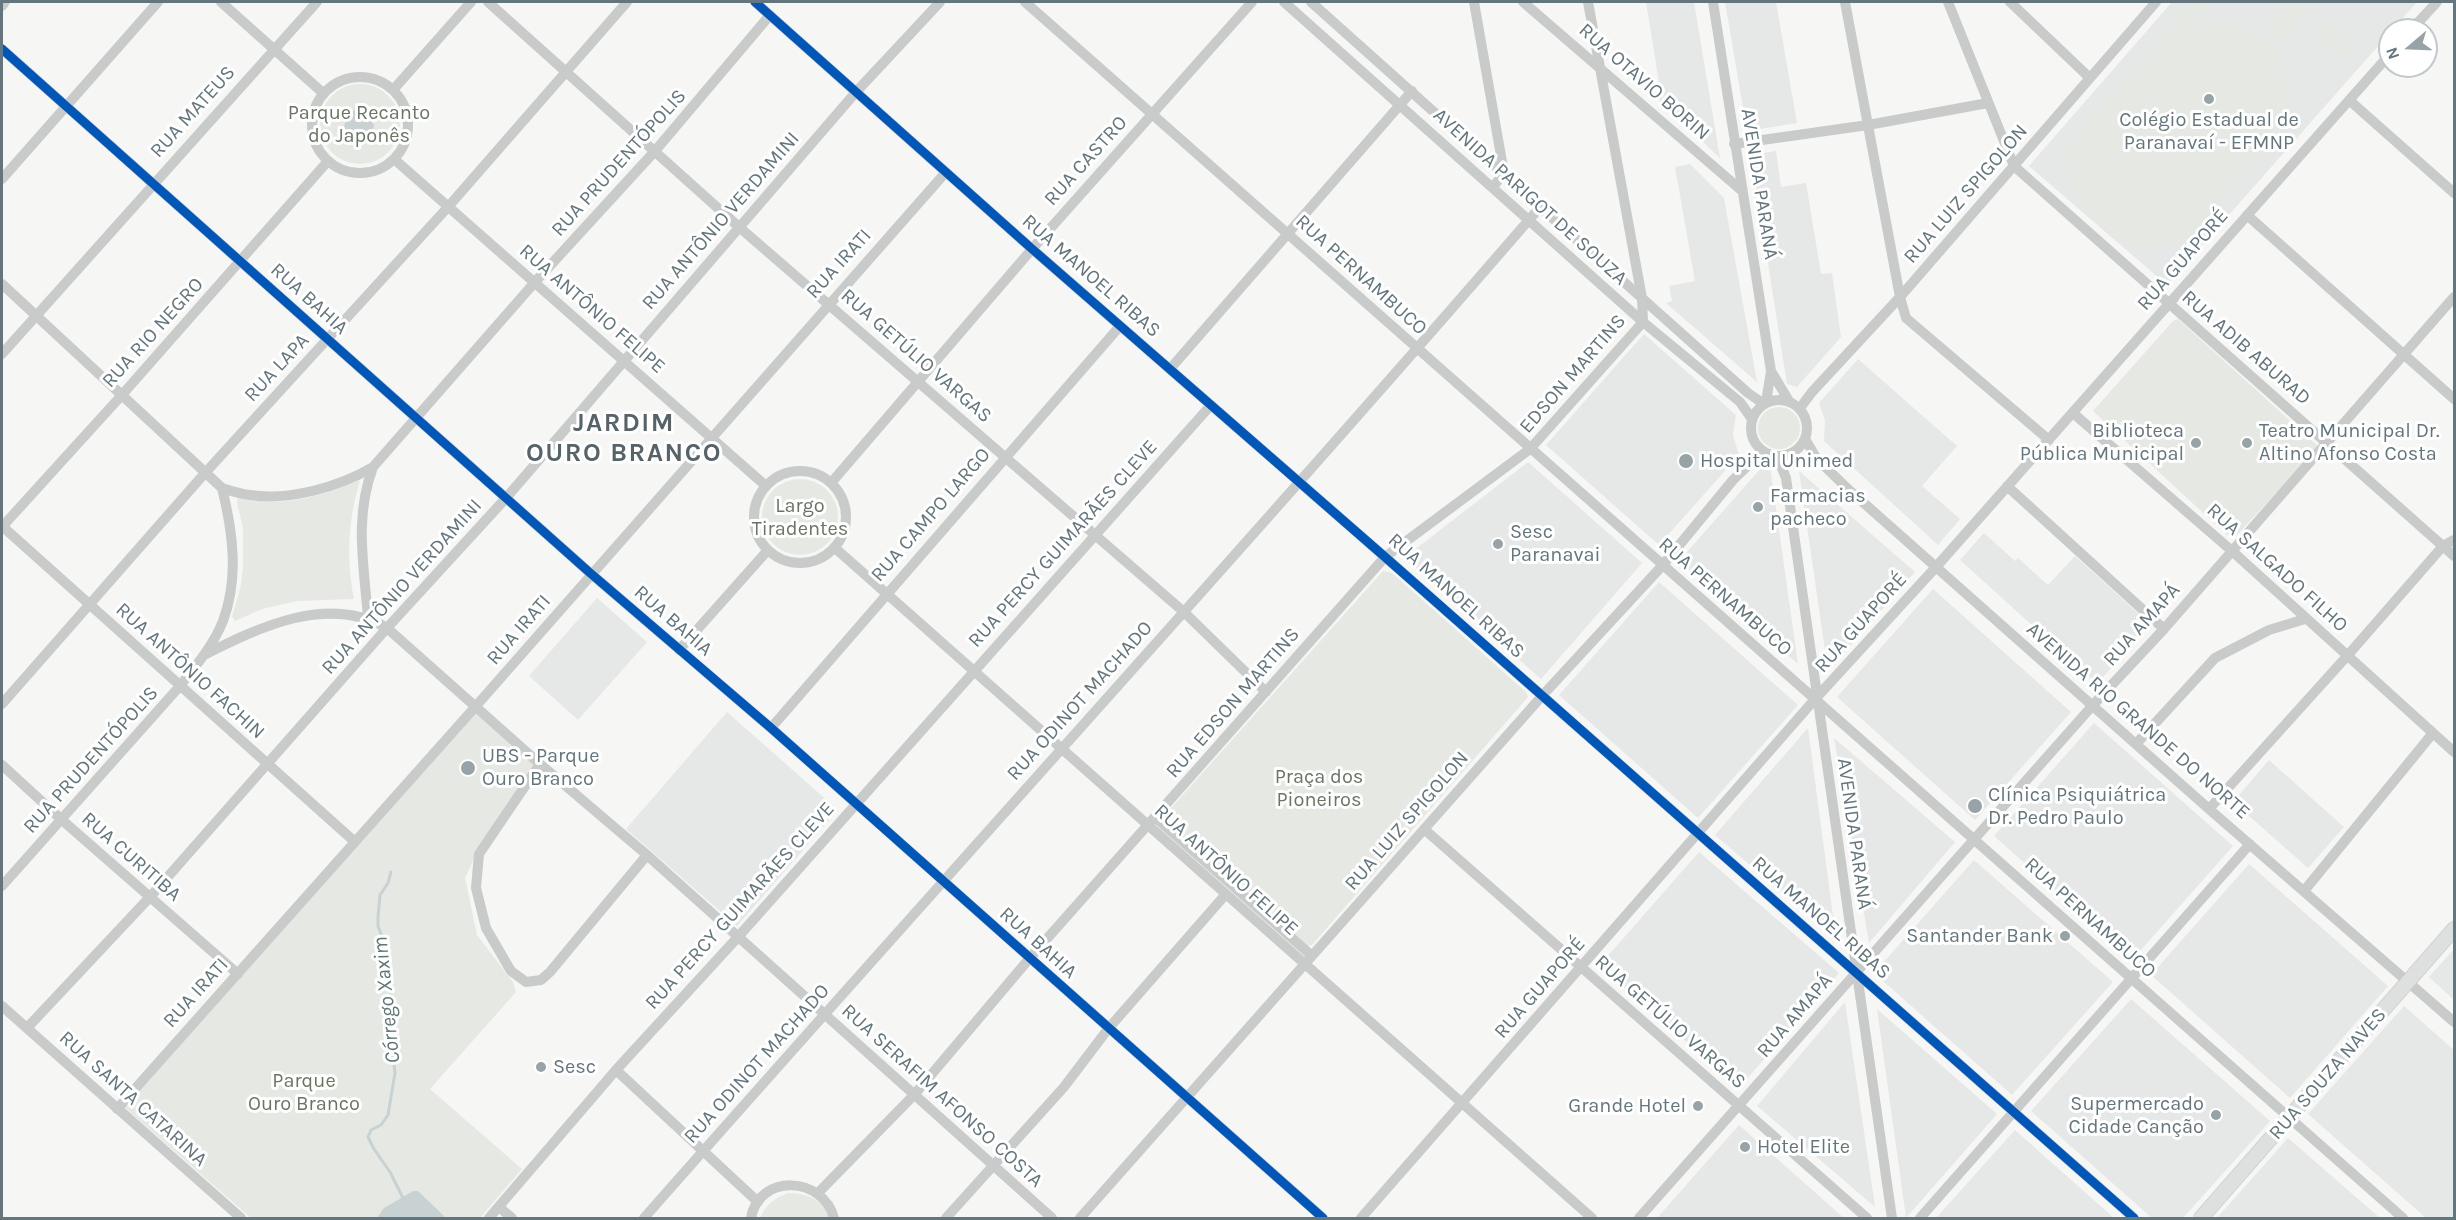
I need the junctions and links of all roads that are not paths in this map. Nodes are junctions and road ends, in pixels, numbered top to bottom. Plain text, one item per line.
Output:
1 (5, 2) edge
2 (158, 2) edge
3 (221, 2) edge
4 (317, 2) edge
5 (471, 2) edge
6 (488, 2) edge
7 (627, 2) edge
8 (755, 2) edge
9 (940, 2) edge
10 (1025, 2) edge
11 (1252, 2) edge
12 (1284, 2) edge
13 (1311, 2) edge
14 (1474, 2) edge
15 (1523, 2) edge
16 (1588, 2) edge
17 (1713, 2) edge
18 (1845, 2) edge
19 (1948, 2) edge
20 (2010, 2) edge
21 (2156, 2) edge
22 (2437, 2) edge
23 (2, 6) edge
24 (770, 15) junction
25 (2422, 18) edge
26 (274, 48) junction
27 (2, 50) edge
28 (1599, 67) junction
29 (2378, 67) edge
30 (568, 72) junction
31 (2090, 78) junction
32 (393, 90) junction
33 (1412, 91) junction
34 (856, 92) junction
35 (324, 93) junction
36 (2349, 100) junction
37 (1988, 103) junction
38 (1401, 105) junction
39 (66, 106) junction
40 (1152, 114) junction
41 (1868, 125) junction
42 (1734, 144) junction
43 (656, 151) junction
44 (394, 159) junction
45 (328, 161) junction
46 (2014, 166) junction
47 (946, 172) junction
48 (1504, 173) junction
49 (2, 179) edge
50 (153, 184) junction
51 (1493, 187) junction
52 (1741, 190) junction
53 (2454, 193) edge
54 (1541, 206) junction
55 (448, 207) junction
56 (2247, 215) junction
57 (1530, 219) junction
58 (739, 227) junction
59 (1287, 234) junction
60 (1032, 249) junction
61 (240, 262) junction
62 (535, 282) junction
63 (2, 284) edge
64 (1900, 297) junction
65 (2454, 297) edge
66 (1642, 298) junction
67 (828, 303) junction
68 (2169, 304) junction
69 (35, 315) junction
70 (1643, 321) junction
71 (1120, 326) junction
72 (328, 340) junction
73 (1417, 349) junction
74 (2, 354) edge
75 (2405, 354) junction
76 (625, 360) junction
77 (1170, 369) junction
78 (1771, 371) junction
79 (918, 381) junction
80 (121, 396) junction
81 (2454, 399) edge
82 (1789, 401) junction
83 (1765, 403) junction
84 (1211, 405) junction
85 (1800, 408) junction
86 (2073, 413) junction
87 (416, 419) junction
88 (1752, 419) junction
89 (712, 438) junction
90 (1806, 439) junction
91 (2049, 440) junction
92 (2326, 442) junction
93 (1530, 449) junction
94 (1763, 451) junction
95 (1777, 456) junction
96 (1006, 457) junction
97 (373, 467) junction
98 (205, 472) junction
99 (1299, 482) junction
100 (831, 483) junction
101 (766, 486) junction
102 (2007, 486) junction
103 (222, 488) junction
104 (506, 498) junction
105 (2, 526) edge
106 (1095, 535) junction
107 (2454, 540) edge
108 (2443, 546) junction
109 (835, 548) junction
110 (768, 550) junction
111 (2232, 551) junction
112 (2454, 556) edge
113 (1385, 557) junction
114 (1662, 566) junction
115 (1936, 567) junction
116 (591, 574) junction
117 (886, 593) junction
118 (90, 605) junction
119 (1184, 612) junction
120 (368, 618) junction
121 (2305, 619) junction
122 (387, 628) junction
123 (2164, 629) junction
124 (679, 650) junction
125 (204, 655) junction
126 (2348, 655) junction
127 (974, 671) junction
128 (179, 687) junction
129 (1266, 692) junction
130 (1542, 696) junction
131 (1816, 698) junction
132 (2, 704) edge
133 (2093, 705) junction
134 (476, 706) junction
135 (771, 728) junction
136 (2433, 733) junction
137 (2136, 744) junction
138 (1062, 748) junction
139 (2454, 752) edge
140 (267, 763) junction
141 (540, 764) junction
142 (2, 765) edge
143 (856, 804) junction
144 (2209, 809) junction
145 (62, 820) junction
146 (1152, 822) junction
147 (1424, 829) junction
148 (1698, 835) junction
149 (1975, 840) junction
150 (354, 842) junction
151 (2250, 844) junction
152 (647, 855) junction
153 (942, 881) junction
154 (2, 886) edge
155 (2304, 891) junction
156 (1226, 894) junction
157 (150, 897) junction
158 (2454, 929) edge
159 (738, 937) junction
160 (1029, 959) junction
161 (1309, 960) junction
162 (1581, 968) junction
163 (1856, 973) junction
164 (238, 974) junction
165 (2131, 979) junction
166 (2409, 981) junction
167 (2, 1005) edge
168 (826, 1016) junction
169 (2454, 1022) edge
170 (27, 1028) junction
171 (1108, 1029) junction
172 (615, 1070) junction
173 (914, 1095) junction
174 (1186, 1099) junction
175 (1462, 1103) junction
176 (1739, 1106) junction
177 (117, 1109) junction
178 (2014, 1113) junction
179 (2288, 1119) junction
180 (704, 1150) junction
181 (994, 1167) junction
182 (818, 1193) junction
183 (758, 1202) junction
184 (499, 1207) junction
185 (241, 1218) edge
186 (489, 1218) edge
187 (512, 1218) edge
188 (644, 1218) edge
189 (751, 1218) edge
190 (834, 1218) edge
191 (946, 1218) edge
192 (1052, 1218) edge
193 (1080, 1218) edge
194 (1323, 1218) edge
195 (1361, 1218) edge
196 (1592, 1218) edge
197 (1639, 1218) edge
198 (1866, 1218) edge
199 (1892, 1218) edge
200 (1920, 1218) edge
201 (2134, 1218) edge
202 (2201, 1218) edge
203 (2403, 1218) edge

1 - 23 street
2 - 39 street
3 - 26 street
4 - 26 street, RUA MATEUS
5 - 32 street
6 - 30 street, RUA GETÚLIO VARGAS
7 - 30 street, RUA LAPA
8 - 24 street, RUA MANOEL RIBAS
9 - 34 street, RUA ANTÔNIO VERDAMINI
10 - 40 street, RUA PERNAMBUCO
11 - 40 street, RUA CASTRO
12 - 38 street, AVENIDA PARIGOT DE SOUZA
13 - 33 street, AVENIDA PARIGOT DE SOUZA
14 - 48 street
15 - 28 street, RUA OTAVIO BORIN
16 - 28 street
17 - 42 street, AVENIDA PARANÁ
18 - 41 street
19 - 37 street
20 - 31 street
21 - 31 street, RUA LUIZ SPIGOLON
22 - 25 street
24 - 34 street, RUA MANOEL RIBAS
24 - 43 street, RUA PRUDENTÓPOLIS
26 - 35 street
26 - 50 street, RUA MATEUS
27 - 39 street, RUA BAHIA
28 - 52 street, RUA OTAVIO BORIN
28 - 66 street
29 - 36 street, RUA GUAPORÉ
30 - 43 street, RUA GETÚLIO VARGAS
30 - 55 street, RUA LAPA
31 - 46 street, RUA LUIZ SPIGOLON
32 - 35 street
32 - 44 street
33 - 38 street
33 - 48 street, AVENIDA PARIGOT DE SOUZA
34 - 47 street, RUA MANOEL RIBAS
34 - 58 street, RUA ANTÔNIO VERDAMINI
35 - 45 street
36 - 53 street
36 - 56 street, RUA GUAPORÉ
37 - 41 street
37 - 46 street
38 - 51 street, AVENIDA PARIGOT DE SOUZA
38 - 59 street
39 - 49 street
39 - 50 street, RUA BAHIA
40 - 59 street, RUA PERNAMBUCO
40 - 60 street, RUA CASTRO
41 - 42 street
41 - 64 street
42 - 52 street, AVENIDA PARANÁ
43 - 58 street, RUA GETÚLIO VARGAS
43 - 62 street, RUA PRUDENTÓPOLIS
44 - 45 street
44 - 55 street, RUA ANTÔNIO FELIPE
45 - 61 street, RUA RIO NEGRO
46 - 64 street, RUA LUIZ SPIGOLON
46 - 68 street, RUA ADIB ABURAD
47 - 60 street, RUA MANOEL RIBAS
47 - 67 street, RUA IRATI
48 - 51 street
48 - 54 street, AVENIDA PARIGOT DE SOUZA
50 - 61 street, RUA BAHIA
50 - 69 street, RUA MATEUS
51 - 57 street, AVENIDA PARIGOT DE SOUZA
52 - 78 street, AVENIDA PARANÁ
54 - 57 street, RUA ODINOT MACHADO
54 - 66 street, AVENIDA PARIGOT DE SOUZA
55 - 62 street, RUA ANTÔNIO FELIPE
55 - 72 street, RUA LAPA
56 - 68 street, RUA GUAPORÉ
56 - 75 street
57 - 70 street, AVENIDA PARIGOT DE SOUZA
57 - 73 street, RUA ODINOT MACHADO
58 - 67 street, RUA GETÚLIO VARGAS
58 - 76 street, RUA ANTÔNIO VERDAMINI
59 - 73 street, RUA PERNAMBUCO
59 - 77 street
60 - 71 street, RUA MANOEL RIBAS
60 - 79 street, RUA CASTRO
61 - 72 street, RUA BAHIA
61 - 80 street, RUA RIO NEGRO
62 - 76 street, RUA ANTÔNIO FELIPE
62 - 87 street, RUA PRUDENTÓPOLIS
63 - 69 street
64 - 85 street, RUA LUIZ SPIGOLON
64 - 91 street
65 - 75 street, RUA AMAPÁ
66 - 70 street
66 - 83 street, AVENIDA PARIGOT DE SOUZA
67 - 79 street, RUA GETÚLIO VARGAS
67 - 89 street, RUA IRATI
68 - 86 street, RUA GUAPORÉ
68 - 92 street, RUA ADIB ABURAD
69 - 74 street, RUA MATEUS
69 - 80 street
70 - 88 street, AVENIDA PARIGOT DE SOUZA
70 - 93 street, EDSON MARTINS
71 - 77 street, RUA MANOEL RIBAS
71 - 96 street, RUA CAMPO LARGO
72 - 87 street, RUA BAHIA
72 - 98 street, RUA LAPA
73 - 93 street, RUA PERNAMBUCO
73 - 99 street, RUA ODINOT MACHADO
75 - 81 street
75 - 92 street, RUA AMAPÁ
76 - 89 street, RUA ANTÔNIO FELIPE
76 - 104 street, RUA ANTÔNIO VERDAMINI
77 - 84 street, RUA MANOEL RIBAS
78 - 82 street, AVENIDA PARANÁ
78 - 83 street, AVENIDA PARANÁ
79 - 96 street, RUA GETÚLIO VARGAS
79 - 100 street, RUA CASTRO
80 - 98 street
80 - 105 street, RUA RIO NEGRO
82 - 83 street
82 - 85 street
83 - 88 street
84 - 99 street, RUA MANOEL RIBAS
84 - 106 street, RUA PERCY GUIMARÃES CLEVE
85 - 90 street
86 - 91 street, RUA GUAPORÉ
86 - 111 street, RUA SALGADO FILHO
87 - 97 street, RUA PRUDENTÓPOLIS
87 - 104 street, RUA BAHIA
88 - 94 street
89 - 101 street, RUA ANTÔNIO FELIPE
89 - 116 street, RUA IRATI
90 - 95 street
90 - 115 street, AVENIDA RIO GRANDE DO NORTE
91 - 102 street, RUA GUAPORÉ
92 - 108 street, RUA ADIB ABURAD
92 - 111 street, RUA AMAPÁ
93 - 113 street, RUA EDSON MARTINS
93 - 114 street, RUA PERNAMBUCO
94 - 95 street
94 - 114 street, RUA LUIZ SPIGOLON
95 - 131 street, AVENIDA PARANÁ
96 - 106 street, RUA GETÚLIO VARGAS
96 - 117 street, RUA CAMPO LARGO
97 - 103 street, RUA PRUDENTÓPOLIS
97 - 120 street
98 - 103 street, RUA PRUDENTÓPOLIS
98 - 118 street, RUA LAPA
99 - 113 street, RUA MANOEL RIBAS
99 - 119 street, RUA ODINOT MACHADO
100 - 101 street
100 - 109 street
101 - 110 street
102 - 115 street, RUA GUAPORÉ
102 - 123 street
103 - 125 street, RUA PRUDENTÓPOLIS
104 - 116 street, RUA BAHIA
104 - 122 street, RUA ANTÔNIO VERDAMINI
105 - 118 street, RUA ANTÔNIO FACHIN
106 - 119 street, RUA GETÚLIO VARGAS
106 - 127 street, RUA PERCY GUIMARÃES CLEVE
107 - 108 street
108 - 112 street, RUA ADIB ABURAD
108 - 126 street
109 - 110 street
109 - 117 street, RUA ANTÔNIO FELIPE
110 - 124 street
111 - 121 street, RUA SALGADO FILHO
111 - 123 street, RUA AMAPÁ
113 - 129 street, RUA EDSON MARTINS
113 - 130 street, RUA MANOEL RIBAS
114 - 130 street, RUA LUIZ SPIGOLON
114 - 131 street, RUA PERNAMBUCO
115 - 131 street, RUA GUAPORÉ
115 - 133 street, AVENIDA RIO GRANDE DO NORTE
116 - 124 street, RUA BAHIA
116 - 134 street, RUA IRATI
117 - 127 street, RUA ANTÔNIO FELIPE
117 - 135 street, RUA CAMPO LARGO
118 - 128 street, RUA ANTÔNIO FACHIN
118 - 132 street, RUA LAPA
119 - 129 street, RUA GETÚLIO VARGAS
119 - 138 street, RUA ODINOT MACHADO
120 - 122 street, RUA SERAFIM AFONSO COSTA
120 - 125 street, RUA SERAFIM AFONSO COSTA
121 - 126 street, RUA SALGADO FILHO
121 - 137 street
122 - 134 street, RUA SERAFIM AFONSO COSTA
122 - 140 street, RUA ANTÔNIO VERDAMINI
123 - 133 street, RUA AMAPÁ
124 - 135 street, RUA BAHIA
125 - 128 street, RUA PRUDENTÓPOLIS
126 - 136 street, RUA SALGADO FILHO
126 - 144 street
127 - 138 street, RUA ANTÔNIO FELIPE
127 - 143 street, RUA PERCY GUIMARÃES CLEVE
128 - 140 street, RUA ANTÔNIO FACHIN
128 - 145 street, RUA PRUDENTÓPOLIS
129 - 146 street, RUA EDSON MARTINS
130 - 147 street, RUA LUIZ SPIGOLON
130 - 148 street, RUA MANOEL RIBAS
131 - 148 street, RUA GUAPORÉ
131 - 149 street, RUA PERNAMBUCO
131 - 163 street, AVENIDA PARANÁ
133 - 137 street, AVENIDA RIO GRANDE DO NORTE
133 - 149 street, RUA AMAPÁ
134 - 141 street, RUA SERAFIM AFONSO COSTA
134 - 150 street, RUA IRATI
135 - 143 street, RUA BAHIA
136 - 139 street, RUA SALGADO FILHO
136 - 155 street
137 - 144 street, AVENIDA RIO GRANDE DO NORTE
138 - 146 street, RUA ANTÔNIO FELIPE
138 - 153 street, RUA ODINOT MACHADO
140 - 150 street, RUA ANTÔNIO FACHIN
140 - 157 street, RUA ANTÔNIO VERDAMINI
141 - 152 street, RUA SERAFIM AFONSO COSTA
141 - 152 street
142 - 145 street, RUA CURITIBA
143 - 153 street, RUA BAHIA
143 - 159 street, RUA PERCY GUIMARÃES CLEVE
144 - 151 street, AVENIDA RIO GRANDE DO NORTE
145 - 154 street, RUA PRUDENTÓPOLIS
145 - 157 street, RUA CURITIBA
146 - 156 street, RUA ANTÔNIO FELIPE
146 - 160 street, RUA EDSON MARTINS
146 - 161 street, RUA ANTÔNIO FELIPE
147 - 161 street, RUA LUIZ SPIGOLON
147 - 162 street, RUA GETÚLIO VARGAS
148 - 162 street, RUA GUAPORÉ
148 - 163 street, RUA MANOEL RIBAS
149 - 163 street, RUA AMAPÁ
149 - 165 street, RUA PERNAMBUCO
150 - 164 street, RUA IRATI
151 - 155 street, AVENIDA RIO GRANDE DO NORTE
151 - 165 street
152 - 159 street, RUA SERAFIM AFONSO COSTA
153 - 160 street, RUA BAHIA
153 - 168 street, RUA ODINOT MACHADO
155 - 166 street, AVENIDA RIO GRANDE DO NORTE
156 - 161 street, RUA ANTÔNIO FELIPE
156 - 171 street
157 - 164 street, RUA CURITIBA
157 - 170 street, RUA ANTÔNIO VERDAMINI
158 - 166 main road, RUA SOUZA NAVES
159 - 168 street, RUA SERAFIM AFONSO COSTA
159 - 172 street, RUA PERCY GUIMARÃES CLEVE
160 - 171 street, RUA BAHIA
160 - 173 street, RUA EDSON MARTINS
161 - 174 street, RUA LUIZ SPIGOLON
161 - 175 street, RUA ANTÔNIO FELIPE
162 - 175 street, RUA GUAPORÉ
162 - 176 street, RUA GETÚLIO VARGAS
163 - 176 street, RUA AMAPÁ
163 - 178 street, RUA MANOEL RIBAS
163 - 199 street, AVENIDA PARANÁ
164 - 177 street, RUA IRATI
165 - 178 street
165 - 179 street, RUA PERNAMBUCO
166 - 169 street, AVENIDA RIO GRANDE DO NORTE
166 - 179 main road, RUA SOUZA NAVES
167 - 170 street, RUA SANTA CATARINA
168 - 173 street, RUA SERAFIM AFONSO COSTA
168 - 180 street, RUA ODINOT MACHADO
170 - 177 street, RUA SANTA CATARINA
171 - 174 street, RUA BAHIA
171 - 181 street
172 - 180 street
172 - 184 street, RUA PERCY GUIMARÃES CLEVE
173 - 181 street, RUA SERAFIM AFONSO COSTA
173 - 182 street, RUA EDSON MARTINS
174 - 193 street, RUA LUIZ SPIGOLON
174 - 194 street, RUA BAHIA
175 - 195 street, RUA GUAPORÉ
175 - 196 street, RUA ANTÔNIO FELIPE
176 - 197 street, RUA AMAPÁ
176 - 198 street, RUA GETÚLIO VARGAS
177 - 185 street, RUA SANTA CATARINA
178 - 200 street
178 - 201 street, RUA MANOEL RIBAS
179 - 202 main road, RUA SOUZA NAVES
179 - 203 street, RUA PERNAMBUCO
180 - 183 street
180 - 188 street, RUA ODINOT MACHADO
181 - 191 street
181 - 192 street, RUA SERAFIM AFONSO COSTA
182 - 183 street
182 - 190 street
183 - 189 street
184 - 186 street, RUA PERCY GUIMARÃES CLEVE
184 - 187 street

